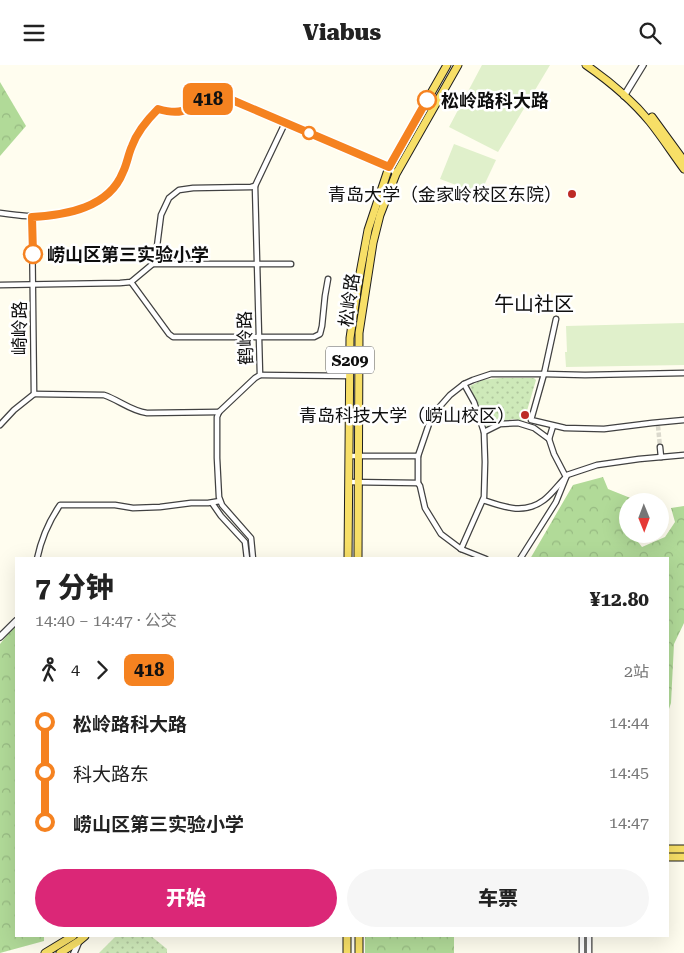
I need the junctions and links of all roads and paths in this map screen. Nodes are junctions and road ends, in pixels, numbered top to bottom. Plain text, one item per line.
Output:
1 (447, 65) edge
2 (458, 65) edge
3 (586, 65) edge
4 (594, 65) edge
5 (643, 65) edge
6 (626, 94) junction
7 (285, 123) junction
8 (684, 161) edge
9 (389, 167) junction
10 (684, 169) edge
11 (396, 174) junction
12 (255, 186) junction
13 (0, 213) edge
14 (32, 217) junction
15 (291, 263) dead end
16 (152, 264) junction
17 (257, 264) junction
18 (328, 279) dead end
19 (131, 282) junction
20 (34, 284) junction
21 (0, 285) edge
22 (556, 319) dead end
23 (259, 337) junction
24 (684, 373) edge
25 (544, 374) junction
26 (260, 375) junction
27 (350, 376) junction
28 (464, 385) junction
29 (34, 394) junction
30 (219, 412) junction
31 (684, 420) edge
32 (0, 425) edge
33 (553, 426) junction
34 (484, 432) junction
35 (549, 439) junction
36 (660, 447) tunnel mouth
37 (684, 455) edge
38 (349, 456) junction
39 (359, 456) junction
40 (418, 456) junction
41 (661, 457) junction
42 (566, 477) junction
43 (349, 482) junction
44 (358, 482) junction
45 (418, 483) junction
46 (483, 500) junction
47 (220, 501) junction
48 (212, 503) junction
49 (461, 549) junction
50 (38, 557) edge
51 (246, 557) edge
52 (253, 557) edge
53 (348, 557) edge
54 (358, 557) edge
55 (481, 557) edge
56 (521, 557) edge
57 (15, 622) edge
58 (0, 637) edge
59 (669, 849) edge
60 (684, 849) edge
61 (669, 857) edge
62 (684, 857) edge
63 (346, 937) edge
64 (359, 937) edge
65 (582, 937) edge
66 (589, 937) edge
67 (76, 939) edge
68 (45, 953) edge
69 (60, 953) edge
70 (74, 953) edge
71 (346, 953) edge
72 (359, 953) edge
73 (582, 953) edge
74 (589, 953) edge

1 - 9 main road, 松岭路 / S209
2 - 11 main road, 松岭路 / S209
3 - 6 main road
4 - 6 main road
5 - 6 street
6 - 8 main road
6 - 10 main road
7 - 9 street
7 - 12 street, 鹤岭路
7 - 14 street
9 - 11 street
9 - 27 main road, 松岭路 / S209
11 - 39 main road, 松岭路 / S209
12 - 16 street
12 - 17 street, 鹤岭路
13 - 14 street
14 - 20 street, 崎岭路
15 - 17 street
16 - 17 street
16 - 19 street
17 - 23 street, 鹤岭路
18 - 23 street
19 - 20 street
19 - 23 street
20 - 21 street
20 - 29 street, 崎岭路
22 - 25 street
23 - 26 street, 鹤岭路
24 - 25 street
25 - 28 street
25 - 33 street
26 - 27 street
26 - 30 street, 鹤岭路
27 - 38 main road, 松岭路 / S209
28 - 34 street
28 - 40 street
29 - 30 street
29 - 32 street
30 - 47 street
31 - 33 street
33 - 35 street
34 - 35 street
34 - 46 street
35 - 42 street
36 - 41 street
37 - 41 street
38 - 39 street
38 - 43 main road, 松岭路 / S209
39 - 40 street
39 - 44 main road, 松岭路 / S209
40 - 45 street
41 - 42 street
42 - 46 street
42 - 56 street
43 - 44 street
43 - 53 main road, 松岭路 / S209
44 - 45 street
44 - 54 main road, 松岭路 / S209
45 - 49 street
46 - 49 street
47 - 48 street
47 - 52 street
48 - 50 street
48 - 51 street
49 - 55 street
57 - 58 street
59 - 60 main road
61 - 62 main road
63 - 71 main road
64 - 72 main road
65 - 73 street
66 - 74 street
67 - 68 main road
67 - 69 main road
67 - 70 street

